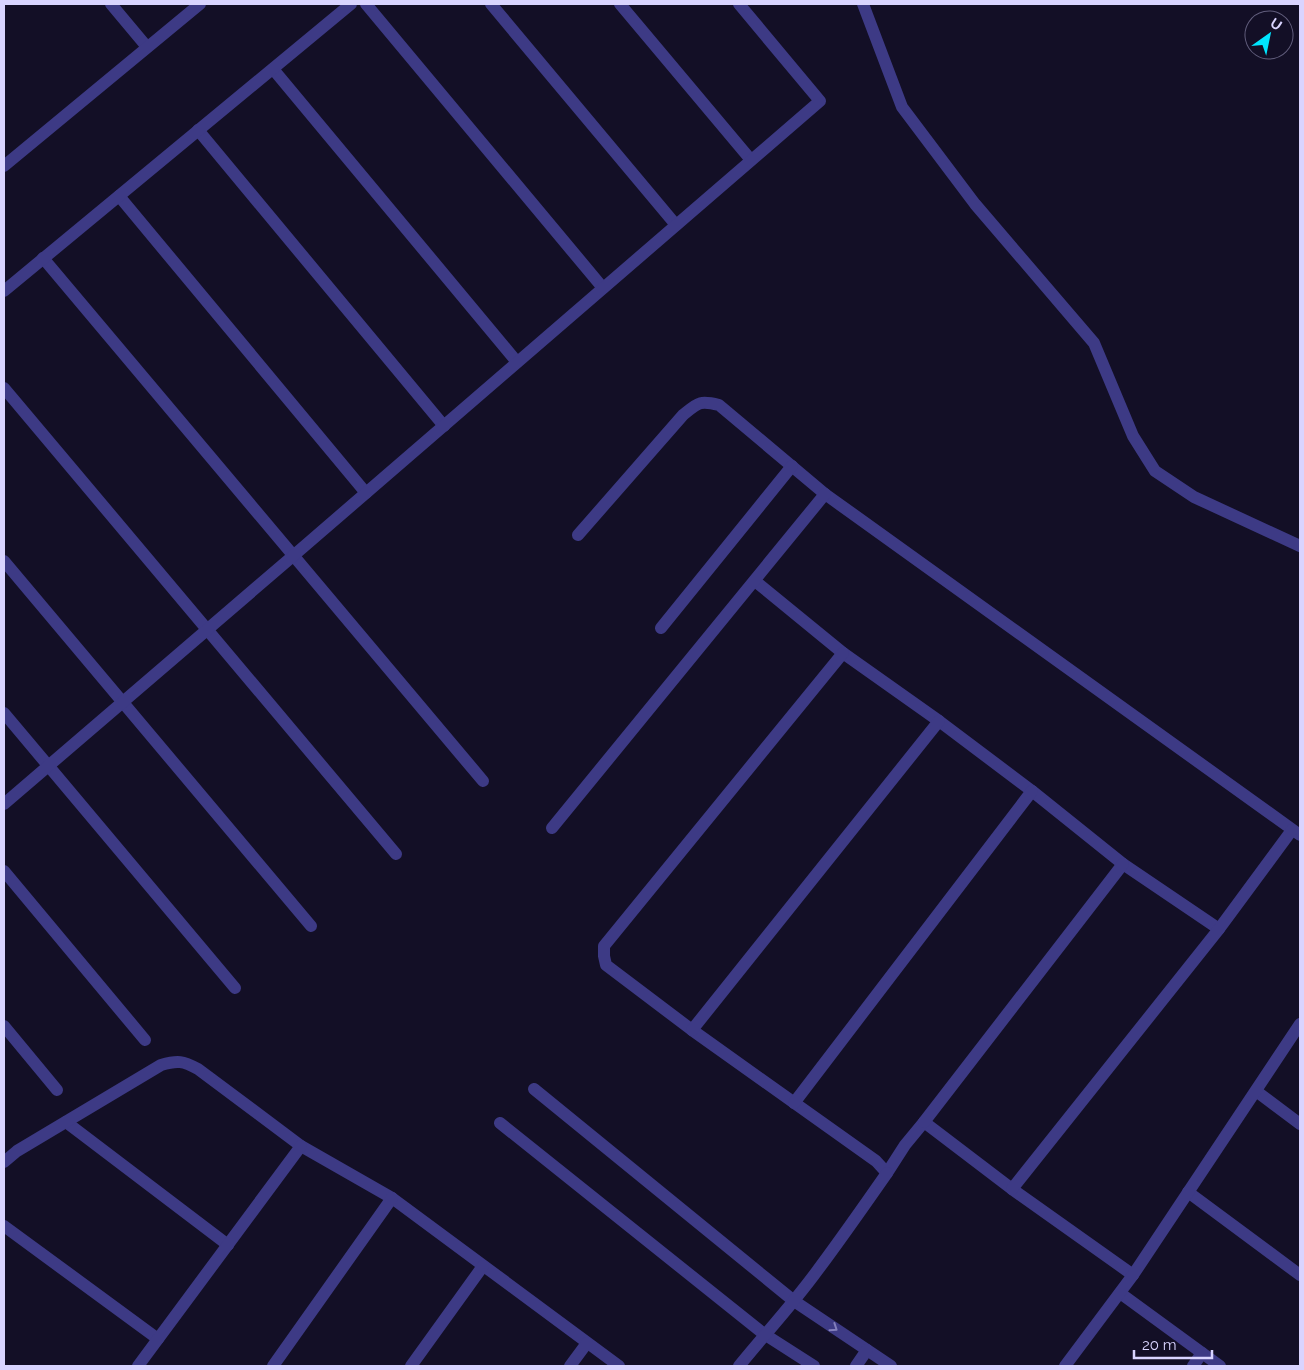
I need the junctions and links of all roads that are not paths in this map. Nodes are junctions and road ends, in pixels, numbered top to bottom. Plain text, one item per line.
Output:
1 (111, 4) edge
2 (200, 4) edge
3 (351, 4) edge
4 (366, 4) edge
5 (491, 4) edge
6 (620, 4) edge
7 (740, 4) edge
8 (863, 4) edge
9 (147, 48) junction
10 (273, 69) junction
11 (198, 130) junction
12 (750, 160) junction
13 (4, 166) edge
14 (119, 196) junction
15 (676, 225) junction
16 (43, 258) junction
17 (603, 288) junction
18 (4, 291) edge
19 (518, 362) junction
20 (4, 388) edge
21 (444, 426) junction
22 (792, 466) junction
23 (366, 493) junction
24 (825, 494) junction
25 (578, 536) dead end
26 (1300, 546) edge
27 (293, 556) junction
28 (4, 561) edge
29 (755, 581) junction
30 (661, 628) dead end
31 (207, 630) junction
32 (843, 653) junction
33 (122, 702) junction
34 (4, 713) edge
35 (939, 721) junction
36 (48, 766) junction
37 (483, 781) dead end
38 (1032, 791) junction
39 (4, 804) edge
40 (552, 828) dead end
41 (1296, 832) edge
42 (396, 854) dead end
43 (1123, 864) junction
44 (4, 871) edge
45 (311, 926) dead end
46 (1219, 929) junction
47 (235, 988) dead end
48 (1300, 1024) edge
49 (4, 1026) edge
50 (692, 1030) junction
51 (145, 1040) dead end
52 (534, 1089) dead end
53 (57, 1090) dead end
54 (1256, 1091) junction
55 (794, 1103) junction
56 (66, 1122) junction
57 (924, 1122) junction
58 (500, 1123) dead end
59 (1300, 1124) edge
60 (301, 1146) junction
61 (4, 1162) edge
62 (887, 1173) junction
63 (1012, 1189) junction
64 (1188, 1192) junction
65 (392, 1198) junction
66 (4, 1226) edge
67 (228, 1245) junction
68 (484, 1266) junction
69 (1300, 1274) edge
70 (1133, 1275) junction
71 (1120, 1293) junction
72 (794, 1301) junction
73 (764, 1334) junction
74 (158, 1339) junction
75 (587, 1343) junction
76 (867, 1350) junction
77 (1202, 1353) junction
78 (138, 1366) edge
79 (273, 1366) edge
80 (411, 1366) edge
81 (570, 1366) edge
82 (619, 1366) edge
83 (739, 1366) edge
84 (814, 1366) edge
85 (856, 1366) edge
86 (891, 1366) edge
87 (1065, 1366) edge
88 (1193, 1366) edge
89 (1220, 1366) edge

1 - 9 street
2 - 9 street
3 - 10 street
4 - 17 street
5 - 15 street
6 - 12 street
7 - 12 street
8 - 26 street
9 - 13 street
10 - 11 street
10 - 19 street
11 - 14 street
11 - 21 street
12 - 15 street
14 - 16 street
14 - 23 street
15 - 17 street
16 - 18 street
16 - 27 street
17 - 19 street
19 - 21 street
20 - 31 street
21 - 23 street
22 - 24 street
22 - 25 street
22 - 30 street
23 - 27 street
24 - 29 street
24 - 41 street
27 - 31 street
27 - 37 street
28 - 33 street
29 - 32 street
29 - 40 street
31 - 33 street
31 - 42 street
32 - 35 street
32 - 50 street
33 - 36 street
33 - 45 street
34 - 36 street
35 - 38 street
35 - 50 street
36 - 39 street
36 - 47 street
38 - 43 street
38 - 55 street
41 - 46 street
43 - 46 street
43 - 57 street
44 - 51 street
46 - 63 street
48 - 54 street
49 - 53 street
50 - 55 street
52 - 72 street
54 - 59 street
54 - 64 street
55 - 62 street
56 - 60 street
56 - 61 street
56 - 67 street
57 - 62 street
57 - 63 street
58 - 73 street
60 - 65 street
60 - 67 street
62 - 72 street
63 - 70 street
64 - 69 street
64 - 70 street
65 - 68 street
65 - 79 street
66 - 74 street
67 - 74 street
68 - 75 street
68 - 80 street
70 - 71 street
71 - 77 street
71 - 87 street
72 - 73 street
72 -> 76 street
73 - 83 street
73 - 84 street
74 - 78 street
75 - 81 street
75 - 82 street
76 - 85 street
76 - 86 street
77 - 88 street
77 - 89 street

